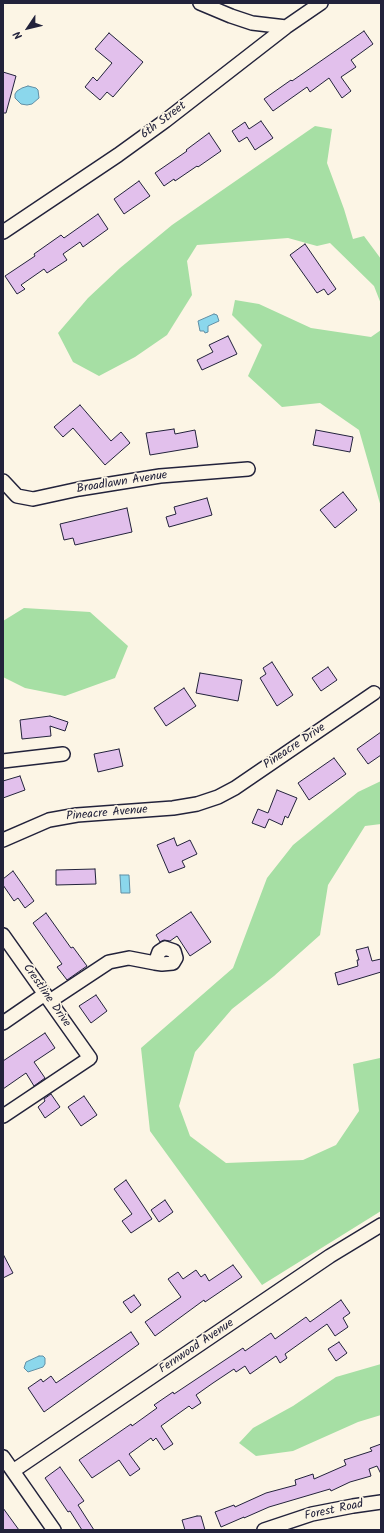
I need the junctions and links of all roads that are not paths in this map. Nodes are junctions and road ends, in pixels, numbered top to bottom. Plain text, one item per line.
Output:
1 (200, 3) edge
2 (321, 3) edge
3 (286, 27) junction
4 (3, 232) edge
5 (248, 469) dead end
6 (3, 481) edge
7 (374, 693) dead end
8 (63, 754) dead end
9 (3, 761) edge
10 (215, 798) joint
11 (3, 840) edge
12 (3, 935) edge
13 (155, 963) dead end
14 (48, 998) junction
15 (3, 1023) edge
16 (3, 1116) edge
17 (381, 1225) edge
18 (3, 1458) edge
19 (13, 1471) junction
20 (381, 1502) edge
21 (54, 1530) edge
22 (264, 1530) edge

1 - 3 street
2 - 3 street, 6th Street
3 - 4 street, 6th Street
5 - 6 street, Broadlawn Avenue
7 - 10 street, Pineacre Drive
8 - 9 street
10 - 11 street, Pineacre Avenue
12 - 14 street, Crestline Drive
13 - 14 street
14 - 15 street
14 - 16 street, Crestline Drive
17 - 19 street, Fernwood Avenue
18 - 19 street
19 - 21 street
20 - 22 street, Forest Road

